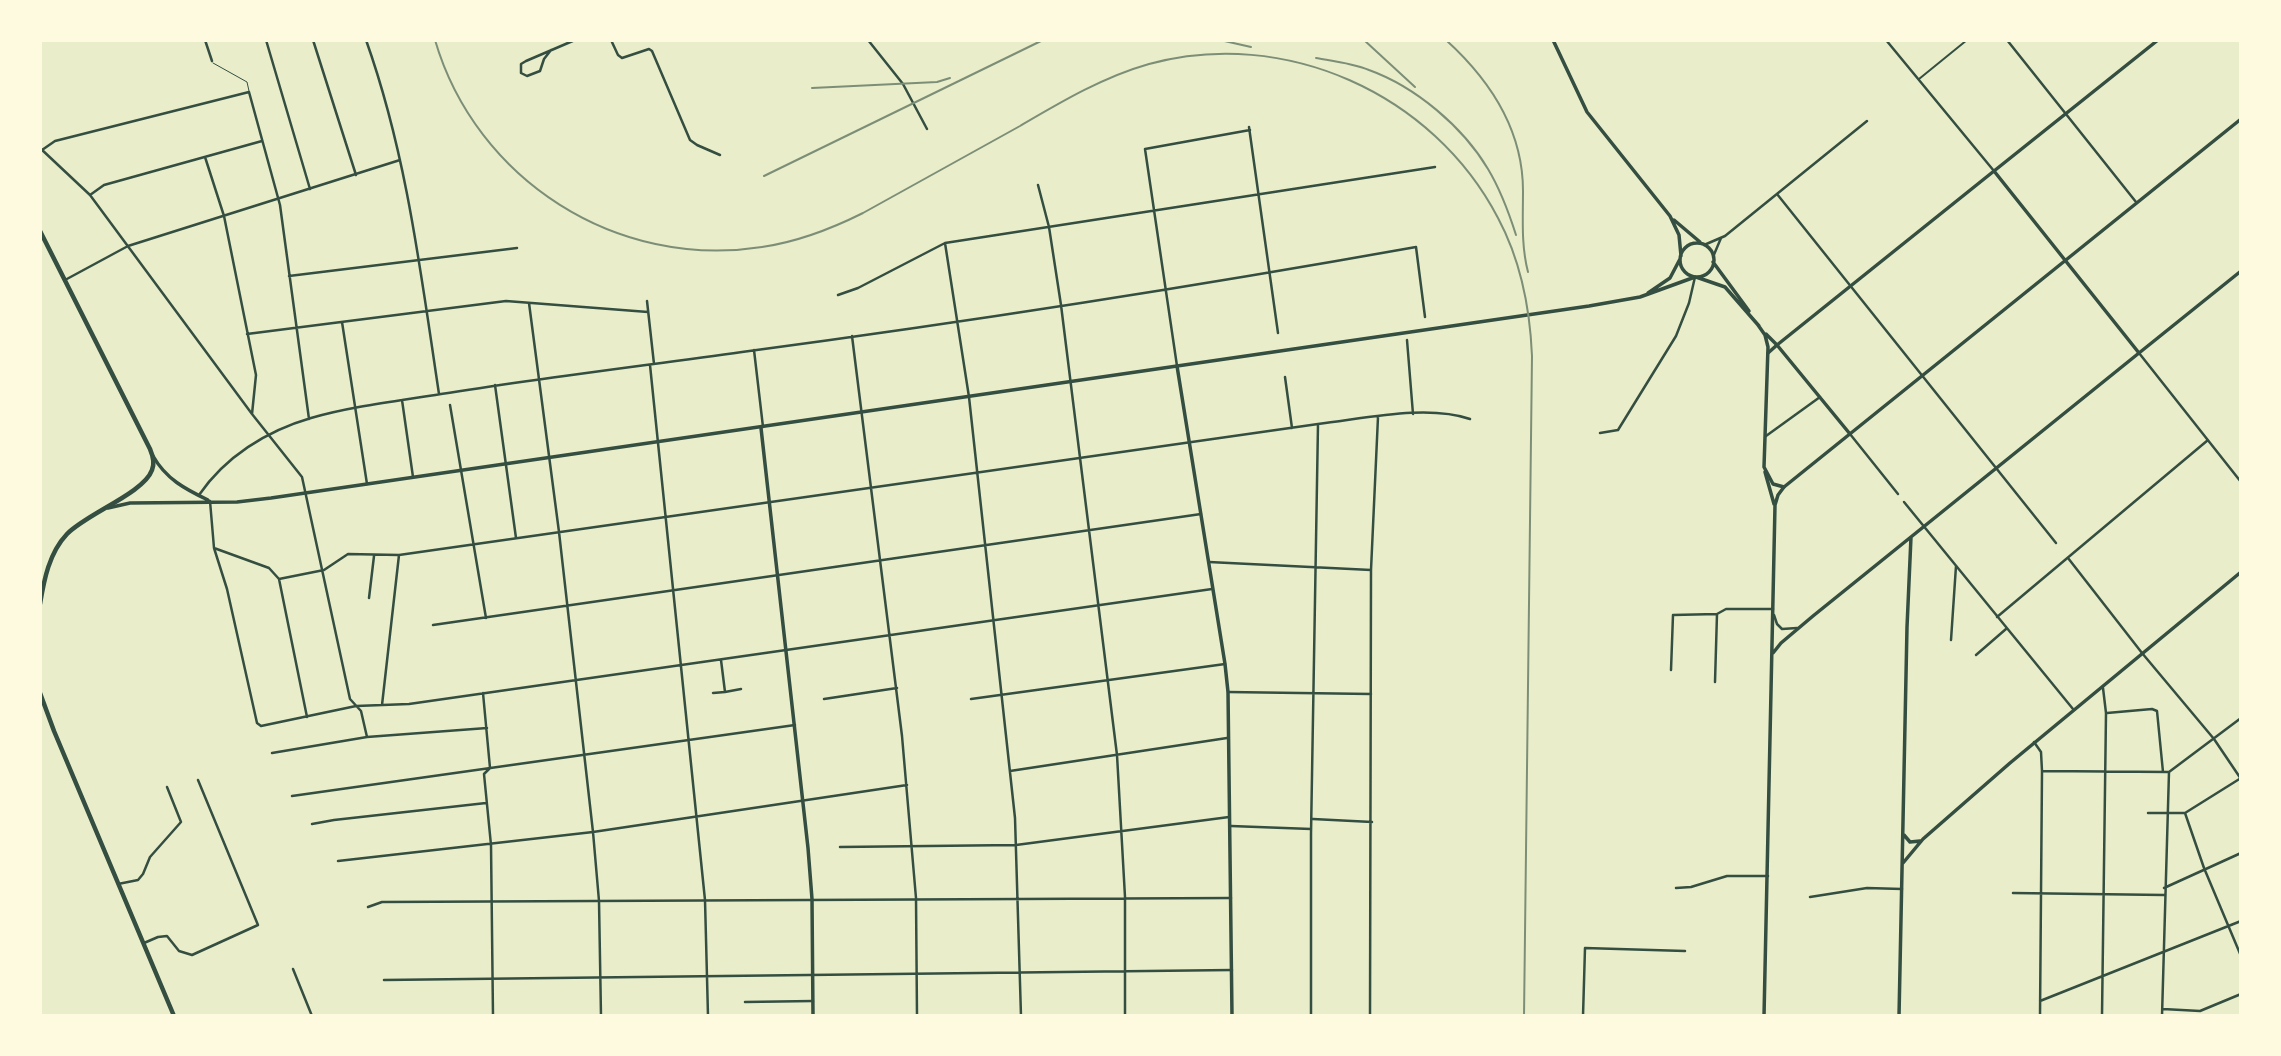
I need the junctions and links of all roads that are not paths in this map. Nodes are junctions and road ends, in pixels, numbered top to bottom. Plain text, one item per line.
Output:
1 (205, 40) edge
2 (266, 40) edge
3 (313, 40) edge
4 (366, 40) edge
5 (575, 40) edge
6 (611, 40) edge
7 (867, 40) edge
8 (1553, 40) edge
9 (1886, 40) edge
10 (1967, 40) edge
11 (2007, 40) edge
12 (2158, 40) edge
13 (551, 50) junction
14 (212, 61) joint
15 (1917, 80) junction
16 (249, 92) junction
17 (2067, 113) junction
18 (2241, 120) edge
19 (1867, 121) dead end
20 (927, 130) dead end
21 (262, 141) junction
22 (41, 149) edge
23 (720, 155) dead end
24 (205, 158) junction
25 (401, 160) junction
26 (1436, 167) dead end
27 (1994, 171) junction
28 (356, 175) junction
29 (1038, 185) dead end
30 (310, 189) junction
31 (1777, 194) junction
32 (90, 195) junction
33 (1258, 195) junction
34 (278, 199) junction
35 (2137, 203) junction
36 (1154, 210) junction
37 (224, 216) junction
38 (1670, 216) junction
39 (1049, 227) junction
40 (40, 231) edge
41 (1721, 238) junction
42 (945, 243) junction
43 (1703, 245) junction
44 (128, 246) junction
45 (517, 248) dead end
46 (1681, 256) junction
47 (1713, 259) junction
48 (419, 260) junction
49 (2065, 261) junction
50 (2241, 271) edge
51 (1269, 273) junction
52 (289, 276) junction
53 (1696, 277) junction
54 (65, 280) junction
55 (1849, 286) junction
56 (1166, 290) junction
57 (838, 295) dead end
58 (1640, 297) junction
59 (647, 301) dead end
60 (528, 303) junction
61 (1062, 305) junction
62 (426, 311) junction
63 (648, 312) junction
64 (1425, 317) dead end
65 (957, 321) junction
66 (342, 322) junction
67 (1758, 325) junction
68 (296, 328) junction
69 (1278, 333) dead end
70 (247, 334) junction
71 (852, 336) junction
72 (1407, 340) dead end
73 (1777, 345) junction
74 (754, 351) junction
75 (1768, 352) junction
76 (1784, 353) junction
77 (2139, 353) junction
78 (652, 364) junction
79 (1177, 366) junction
80 (1922, 376) junction
81 (1285, 377) dead end
82 (539, 378) junction
83 (1072, 382) junction
84 (495, 385) junction
85 (439, 394) junction
86 (969, 397) junction
87 (1820, 397) junction
88 (402, 400) junction
89 (450, 405) dead end
90 (355, 408) junction
91 (863, 413) junction
92 (252, 414) junction
93 (1413, 414) junction
94 (1378, 417) junction
95 (309, 419) junction
96 (1470, 419) dead end
97 (1318, 424) junction
98 (762, 428) junction
99 (1292, 428) junction
100 (1600, 433) dead end
101 (268, 434) junction
102 (1850, 434) junction
103 (1763, 438) junction
104 (2208, 440) junction
105 (657, 443) junction
106 (1189, 443) junction
107 (152, 453) junction
108 (1081, 457) junction
109 (550, 458) junction
110 (506, 465) junction
111 (1996, 468) junction
112 (461, 471) junction
113 (1765, 471) junction
114 (977, 472) junction
115 (414, 478) junction
116 (2241, 482) edge
117 (368, 485) junction
118 (872, 487) junction
119 (1784, 487) junction
120 (307, 493) junction
121 (1898, 494) dead end
122 (198, 495) junction
123 (210, 501) junction
124 (770, 502) junction
125 (1904, 502) dead end
126 (1775, 510) junction
127 (100, 511) junction
128 (1201, 514) junction
129 (665, 517) junction
130 (1924, 527) junction
131 (559, 532) junction
132 (1090, 532) junction
133 (1911, 537) junction
134 (516, 538) junction
135 (2056, 543) dead end
136 (474, 544) junction
137 (985, 547) junction
138 (214, 548) junction
139 (1895, 550) junction
140 (399, 555) junction
141 (374, 556) junction
142 (1909, 556) junction
143 (2068, 558) junction
144 (881, 561) junction
145 (1209, 562) junction
146 (1956, 566) junction
147 (1317, 567) junction
148 (324, 570) junction
149 (1371, 570) junction
150 (2241, 572) edge
151 (778, 576) junction
152 (279, 579) junction
153 (1213, 589) junction
154 (673, 591) junction
155 (369, 598) dead end
156 (40, 604) edge
157 (566, 606) junction
158 (1098, 606) junction
159 (1773, 611) junction
160 (1717, 614) junction
161 (1997, 617) junction
162 (486, 618) junction
163 (994, 621) junction
164 (433, 625) dead end
165 (1802, 625) junction
166 (2006, 629) junction
167 (891, 636) junction
168 (1951, 640) dead end
169 (787, 650) junction
170 (2142, 653) junction
171 (1773, 655) junction
172 (1976, 655) dead end
173 (721, 660) junction
174 (1226, 664) junction
175 (681, 666) junction
176 (1671, 670) dead end
177 (575, 680) junction
178 (1107, 680) junction
179 (1715, 682) dead end
180 (2102, 685) junction
181 (897, 688) junction
182 (741, 689) dead end
183 (726, 692) junction
184 (1228, 692) junction
185 (40, 693) edge
186 (483, 693) junction
187 (713, 694) dead end
188 (1315, 694) junction
189 (1371, 694) junction
190 (1002, 696) junction
191 (824, 699) dead end
192 (971, 699) dead end
193 (382, 705) junction
194 (356, 706) junction
195 (2073, 709) junction
196 (2106, 713) junction
197 (307, 717) junction
198 (2241, 718) edge
199 (795, 725) junction
200 (487, 728) junction
201 (367, 737) junction
202 (1227, 738) junction
203 (2214, 739) junction
204 (688, 740) junction
205 (2034, 742) junction
206 (272, 753) dead end
207 (584, 755) junction
208 (1117, 755) junction
209 (490, 768) junction
210 (1010, 771) junction
211 (2042, 771) junction
212 (2106, 771) junction
213 (2163, 772) junction
214 (2169, 772) junction
215 (198, 779) dead end
216 (2241, 779) edge
217 (907, 785) junction
218 (167, 787) dead end
219 (292, 796) dead end
220 (803, 800) junction
221 (486, 803) junction
222 (2148, 813) dead end
223 (2167, 813) junction
224 (2185, 813) junction
225 (696, 816) junction
226 (1229, 817) junction
227 (1312, 819) junction
228 (1372, 822) junction
229 (312, 824) dead end
230 (1230, 826) junction
231 (1311, 829) junction
232 (1903, 830) junction
233 (1123, 831) junction
234 (593, 832) junction
235 (1923, 839) junction
236 (491, 845) junction
237 (1016, 845) junction
238 (913, 846) junction
239 (840, 847) dead end
240 (2241, 853) edge
241 (338, 861) dead end
242 (1902, 865) junction
243 (2204, 869) junction
244 (1768, 876) junction
245 (118, 884) junction
246 (1676, 888) dead end
247 (2164, 888) junction
248 (1902, 889) junction
249 (2013, 893) dead end
250 (2041, 894) junction
251 (2104, 895) junction
252 (2164, 895) junction
253 (1018, 897) junction
254 (1125, 897) junction
255 (1810, 897) dead end
256 (915, 898) junction
257 (1231, 898) junction
258 (705, 900) junction
259 (812, 900) junction
260 (492, 901) junction
261 (599, 901) junction
262 (368, 907) dead end
263 (2241, 921) edge
264 (2228, 926) junction
265 (144, 943) junction
266 (1685, 951) dead end
267 (2163, 951) junction
268 (2241, 956) edge
269 (293, 969) dead end
270 (1232, 970) junction
271 (1020, 973) junction
272 (1124, 973) junction
273 (916, 974) junction
274 (813, 975) junction
275 (707, 976) junction
276 (2103, 976) junction
277 (600, 978) junction
278 (493, 979) junction
279 (384, 980) dead end
280 (2241, 994) edge
281 (813, 1001) junction
282 (2040, 1001) junction
283 (745, 1002) dead end
284 (2162, 1009) junction
285 (174, 1016) edge
286 (312, 1016) edge
287 (493, 1016) edge
288 (601, 1016) edge
289 (708, 1016) edge
290 (813, 1016) edge
291 (917, 1016) edge
292 (1021, 1016) edge
293 (1125, 1016) edge
294 (1232, 1016) edge
295 (1311, 1016) edge
296 (1370, 1016) edge
297 (1583, 1016) edge
298 (1764, 1016) edge
299 (1899, 1016) edge
300 (2040, 1016) edge
301 (2102, 1016) edge
302 (2162, 1016) edge

1 - 14 street
2 - 30 street
3 - 28 street
4 - 25 street
5 - 13 street
6 - 23 street
7 - 20 street
8 - 38 main road
9 - 15 street
10 - 15 street
11 - 17 street
12 - 17 main road
13 - 13 street
14 - 16 lane
15 - 27 street
16 - 21 street
16 - 22 street
17 - 27 main road
17 - 35 street
18 - 35 main road
19 - 31 street
21 - 24 street
21 - 34 street
22 - 32 street
24 - 32 street
24 - 37 street
25 - 28 street
25 - 48 street
26 - 33 street
27 - 49 main road
27 - 55 main road
28 - 30 street
29 - 39 street
30 - 34 street
31 - 41 street
31 - 55 street
32 - 44 street
33 - 36 street
33 - 36 street
33 - 51 street
34 - 37 street
34 - 52 street
35 - 49 main road
36 - 39 street
36 - 56 street
37 - 44 street
37 - 70 street
38 - 43 main road
38 - 46 main road
39 - 42 street
39 - 61 street
40 - 54 highway
41 - 43 street
41 - 47 street
42 - 57 street
42 - 65 street
43 - 46 main road
43 - 47 main road
44 - 54 street
44 - 92 street
45 - 48 street
46 - 53 main road
46 - 58 main road
47 - 53 main road
47 - 73 main road
48 - 52 street
48 - 62 street
49 - 77 main road
49 - 80 main road
50 - 77 main road
51 - 56 street
51 - 64 street
51 - 69 street
52 - 68 street
53 - 58 main road
53 - 67 main road
53 - 100 street
54 - 107 highway
55 - 73 main road
55 - 80 street
56 - 61 street
56 - 79 street
58 - 79 main road
59 - 63 street
60 - 62 street
60 - 63 street
60 - 82 street
61 - 65 street
61 - 83 street
62 - 66 street
62 - 85 street
63 - 78 street
65 - 71 street
65 - 86 street
66 - 68 street
66 - 90 street
67 - 73 main road
67 - 75 main road
68 - 70 street
68 - 95 street
70 - 92 street
71 - 74 street
71 - 91 street
72 - 93 street
73 - 75 main road
73 - 76 main road
74 - 78 street
74 - 98 street
75 - 76 main road
75 - 103 main road
76 - 87 main road
77 - 104 street
77 - 111 main road
78 - 82 street
78 - 105 street
79 - 83 main road
79 - 106 main road
80 - 102 main road
80 - 111 street
81 - 99 street
82 - 84 street
82 - 109 street
83 - 86 main road
83 - 108 street
84 - 85 street
84 - 110 street
85 - 88 street
86 - 91 main road
86 - 114 street
87 - 102 main road
87 - 103 street
88 - 90 street
88 - 115 street
89 - 112 street
90 - 95 street
90 - 117 street
91 - 98 main road
91 - 118 street
92 - 101 street
93 - 94 street
93 - 96 street
94 - 97 street
94 - 149 street
95 - 101 street
97 - 99 street
97 - 147 street
98 - 105 main road
98 - 124 main road
99 - 106 street
101 - 120 street
101 - 122 street
102 - 119 main road
102 - 121 street
103 - 113 main road
104 - 116 street
104 - 143 street
105 - 109 main road
105 - 129 street
106 - 108 street
106 - 128 main road
107 - 122 main road
107 - 127 highway
108 - 114 street
108 - 132 street
109 - 110 main road
109 - 131 street
110 - 112 main road
110 - 134 street
111 - 130 main road
111 - 135 street
112 - 115 main road
112 - 136 street
113 - 119 main road
113 - 126 main road
114 - 118 street
114 - 137 street
115 - 117 main road
117 - 120 main road
118 - 124 street
118 - 144 street
119 - 126 main road
120 - 123 main road
120 - 148 street
122 - 123 main road
123 - 127 main road
123 - 138 street
124 - 129 street
124 - 151 main road
125 - 130 street
126 - 159 main road
127 - 156 highway
128 - 132 street
128 - 145 main road
129 - 131 street
129 - 154 street
130 - 133 main road
130 - 146 street
131 - 134 street
131 - 157 street
132 - 137 street
132 - 158 street
133 - 139 main road
133 - 142 main road
134 - 136 street
136 - 140 street
136 - 162 street
137 - 144 street
137 - 163 street
138 - 152 street
138 - 197 street
139 - 142 main road
139 - 165 main road
140 - 141 street
140 - 193 street
141 - 148 street
141 - 155 street
142 - 232 main road
143 - 161 street
143 - 170 street
144 - 151 street
144 - 167 street
145 - 147 street
145 - 153 main road
146 - 161 street
146 - 168 street
147 - 149 street
147 - 188 street
148 - 152 street
148 - 194 street
149 - 189 street
150 - 170 main road
151 - 154 street
151 - 169 main road
152 - 197 street
153 - 158 street
153 - 174 main road
154 - 157 street
154 - 175 street
157 - 162 street
157 - 177 street
158 - 163 street
158 - 178 street
159 - 160 street
159 - 165 street
159 - 171 main road
160 - 176 street
160 - 179 street
161 - 166 street
162 - 164 street
163 - 167 street
163 - 190 street
165 - 171 main road
166 - 172 street
166 - 195 street
167 - 169 street
167 - 181 street
169 - 173 street
169 - 199 main road
170 - 180 main road
170 - 203 street
171 - 244 main road
173 - 175 street
173 - 183 street
174 - 178 street
174 - 184 main road
175 - 177 street
175 - 204 street
177 - 186 street
177 - 207 street
178 - 190 street
178 - 208 street
180 - 195 main road
180 - 196 street
181 - 191 street
181 - 217 street
182 - 183 street
183 - 187 street
184 - 188 street
184 - 202 main road
185 - 245 highway
186 - 193 street
186 - 200 street
188 - 189 street
188 - 227 street
189 - 228 street
190 - 192 street
190 - 210 street
193 - 194 street
194 - 197 street
194 - 201 street
195 - 205 main road
196 - 212 street
196 - 213 street
198 - 203 street
199 - 204 street
199 - 220 main road
200 - 201 street
200 - 209 street
201 - 206 street
202 - 208 street
202 - 226 main road
203 - 214 street
203 - 216 street
204 - 207 street
204 - 225 street
205 - 211 street
205 - 235 main road
207 - 209 street
207 - 234 street
208 - 210 street
208 - 233 street
209 - 219 street
209 - 221 street
210 - 237 street
211 - 212 street
211 - 250 street
212 - 213 street
212 - 251 street
213 - 214 street
214 - 223 street
215 - 265 street
216 - 224 street
217 - 220 street
217 - 238 street
218 - 245 street
220 - 225 street
220 - 259 main road
221 - 229 street
221 - 236 street
222 - 223 street
223 - 224 street
223 - 247 street
224 - 243 street
225 - 234 street
225 - 258 street
226 - 230 main road
226 - 233 street
227 - 228 street
227 - 231 street
228 - 296 street
230 - 231 street
230 - 257 main road
231 - 295 street
232 - 235 main road
232 - 242 main road
233 - 237 street
233 - 254 street
234 - 236 street
234 - 261 street
235 - 242 main road
236 - 241 street
236 - 260 street
237 - 238 street
237 - 253 street
238 - 239 street
238 - 256 street
240 - 243 street
242 - 248 main road
243 - 247 street
243 - 264 street
244 - 246 street
244 - 298 main road
245 - 265 highway
247 - 252 street
248 - 255 street
248 - 299 main road
249 - 250 street
250 - 251 street
250 - 282 street
251 - 252 street
251 - 276 street
252 - 267 street
253 - 254 street
253 - 256 street
253 - 271 street
254 - 257 street
254 - 272 street
256 - 259 street
256 - 273 street
257 - 270 main road
258 - 259 street
258 - 261 street
258 - 275 street
259 - 274 main road
260 - 261 street
260 - 262 street
260 - 278 street
261 - 277 street
263 - 264 street
264 - 267 street
264 - 268 street
265 - 285 highway
266 - 297 street
267 - 276 street
267 - 284 street
269 - 286 street
270 - 272 street
270 - 294 main road
271 - 272 street
271 - 273 street
271 - 292 street
272 - 293 street
273 - 274 street
273 - 291 street
274 - 275 street
274 - 281 main road
275 - 277 street
275 - 289 street
276 - 282 street
276 - 301 street
277 - 278 street
277 - 288 street
278 - 279 street
278 - 287 street
280 - 284 street
281 - 283 street
281 - 290 main road
282 - 300 street
284 - 302 street

